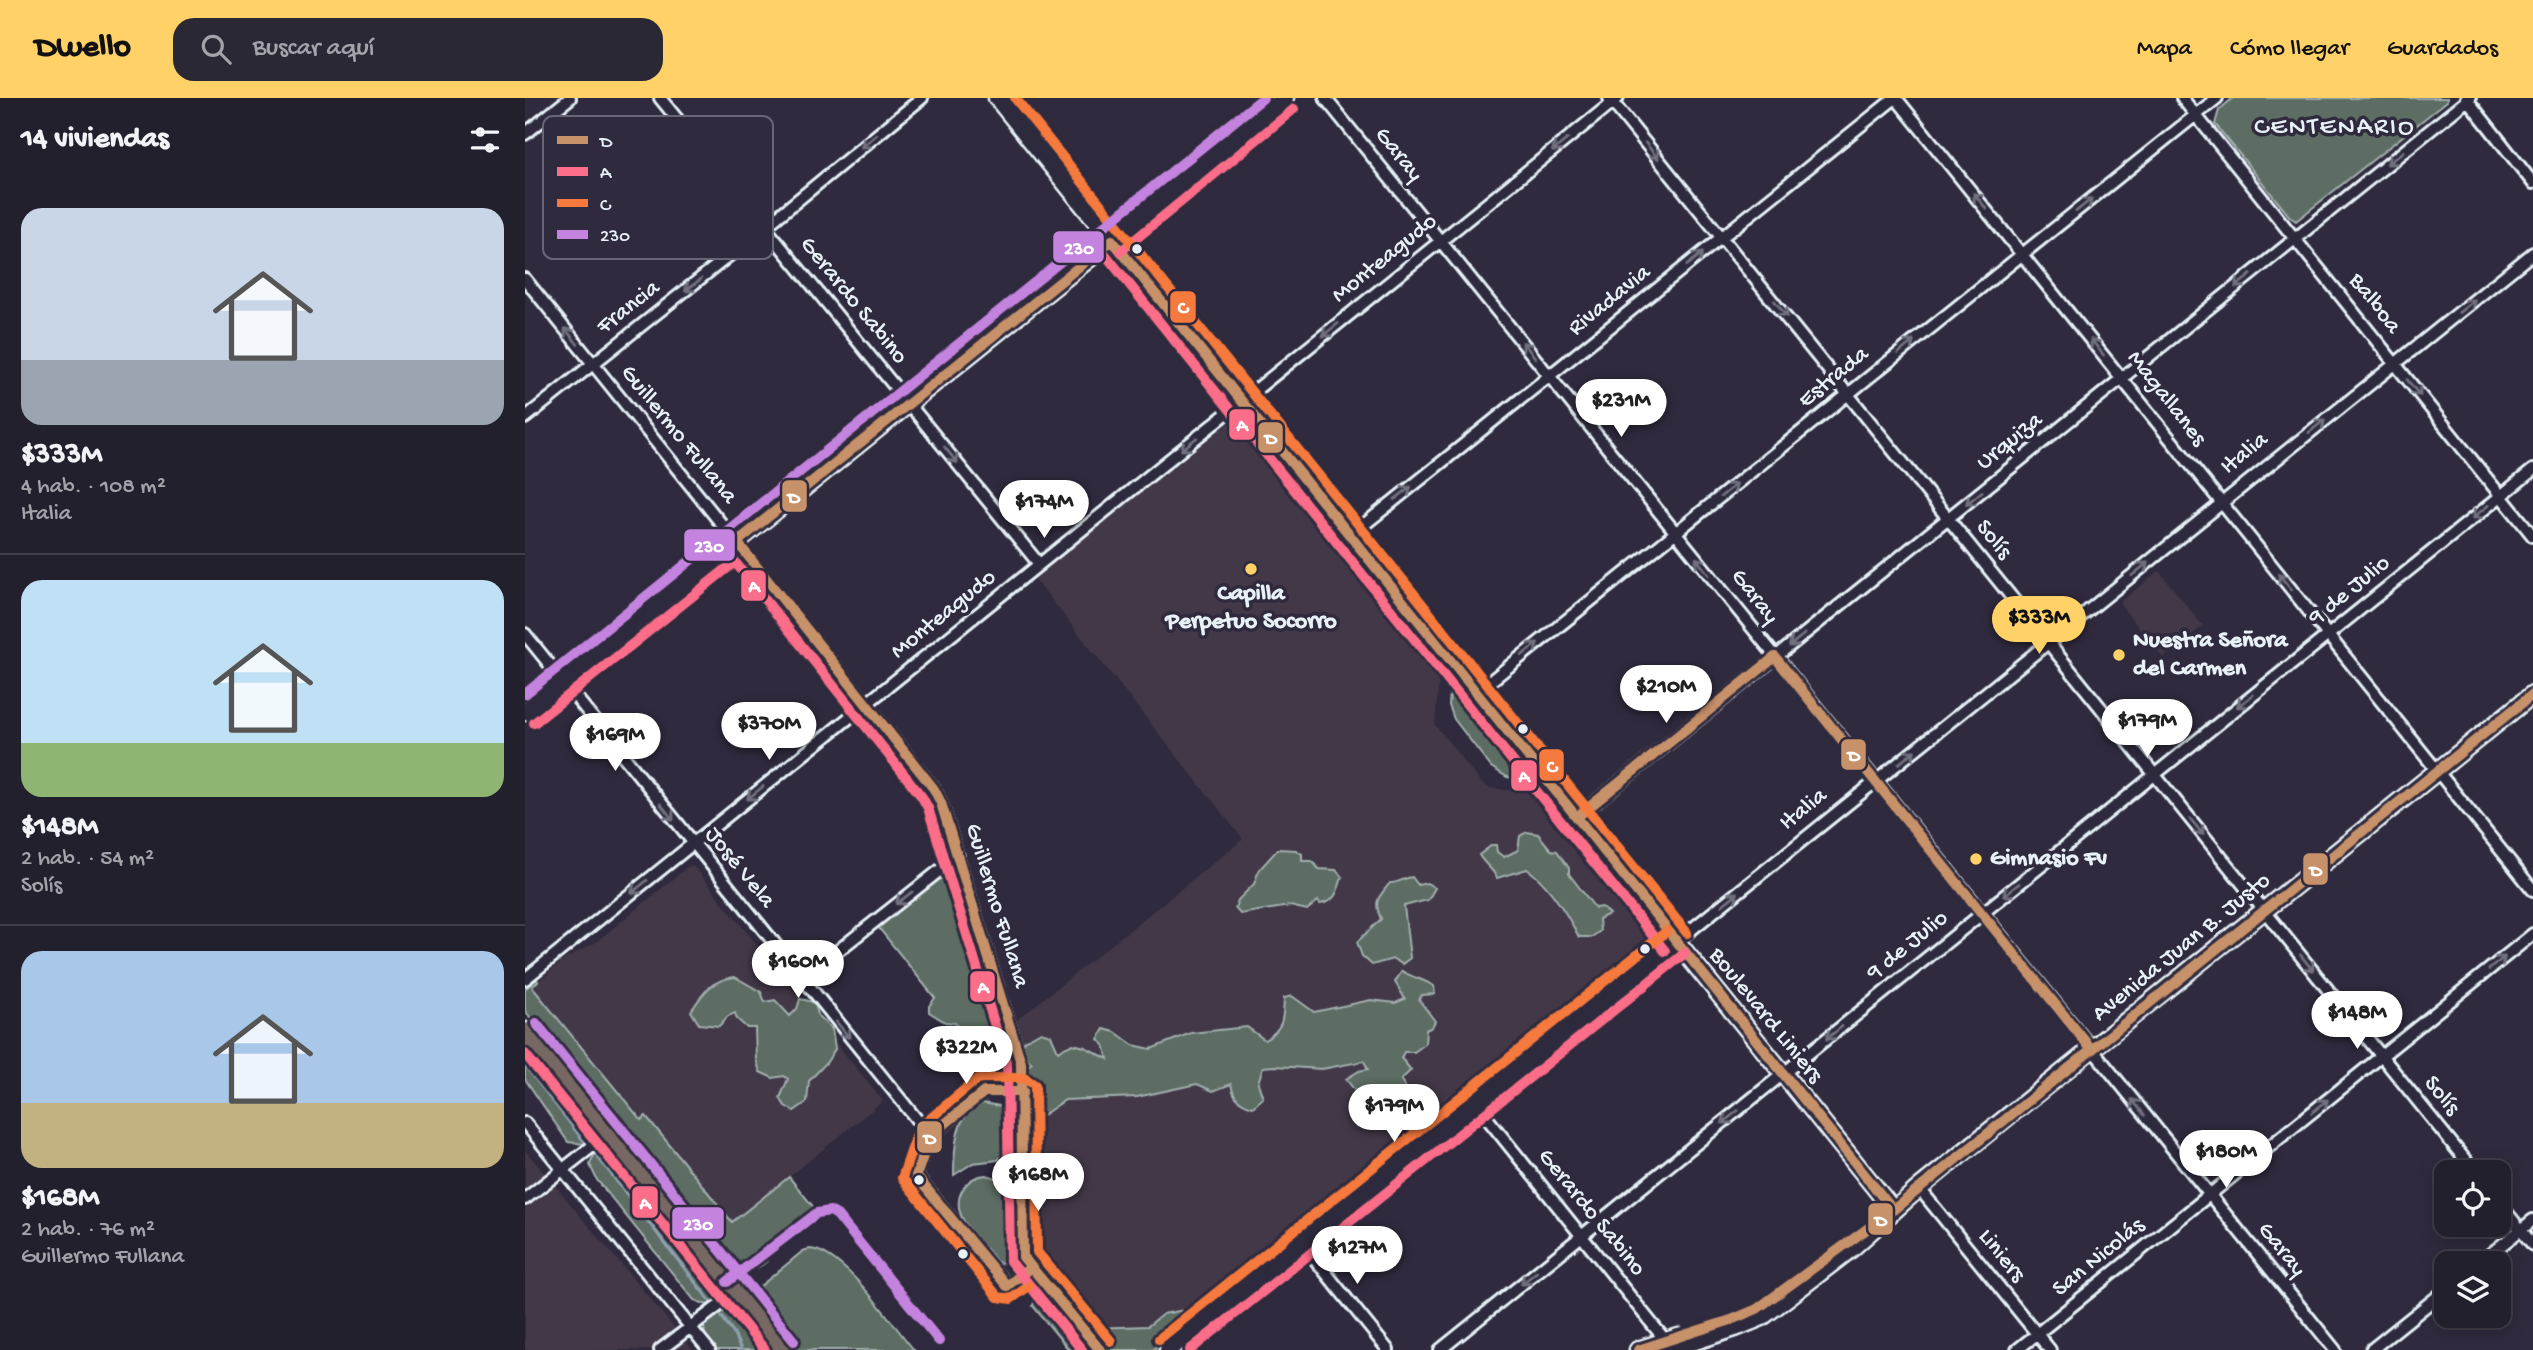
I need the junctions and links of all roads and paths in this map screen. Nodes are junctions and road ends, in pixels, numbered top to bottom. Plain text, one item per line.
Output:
1 (570, 98) edge
2 (660, 98) edge
3 (922, 98) edge
4 (997, 98) edge
5 (1285, 98) edge
6 (1325, 98) edge
7 (1896, 98) edge
8 (2182, 98) edge
9 (2217, 98) edge
10 (1613, 99) edge
11 (2468, 99) edge
12 (2196, 115) junction
13 (548, 116) edge
14 (675, 116) edge
15 (543, 120) edge
16 (525, 134) edge
17 (2533, 183) edge
18 (773, 220) edge
19 (1723, 236) junction
20 (773, 237) edge
21 (2296, 238) junction
22 (1112, 240) junction
23 (1440, 242) junction
24 (2533, 253) edge
25 (2023, 254) junction
26 (725, 259) edge
27 (525, 279) edge
28 (593, 364) junction
29 (2395, 364) junction
30 (1550, 376) junction
31 (2122, 378) junction
32 (1848, 393) junction
33 (1242, 401) junction
34 (908, 402) junction
35 (525, 418) edge
36 (2533, 470) edge
37 (2500, 496) junction
38 (2221, 503) junction
39 (1949, 519) junction
40 (1676, 533) junction
41 (1350, 536) junction
42 (2533, 536) edge
43 (737, 542) junction
44 (1039, 564) junction
45 (525, 634) edge
46 (2328, 635) junction
47 (2048, 642) junction
48 (1775, 657) junction
49 (563, 682) junction
50 (1476, 692) junction
51 (2533, 694) edge
52 (866, 705) junction
53 (525, 712) edge
54 (2438, 772) junction
55 (2154, 774) junction
56 (1876, 782) junction
57 (1577, 817) junction
58 (692, 844) junction
59 (958, 856) junction
60 (2533, 890) edge
61 (2264, 910) junction
62 (1981, 914) junction
63 (2533, 934) edge
64 (1676, 942) junction
65 (525, 979) edge
66 (802, 979) junction
67 (525, 1032) edge
68 (2092, 1050) junction
69 (2382, 1056) junction
70 (1783, 1074) junction
71 (1023, 1092) junction
72 (1475, 1102) junction
73 (525, 1123) edge
74 (608, 1134) junction
75 (930, 1136) junction
76 (2465, 1160) edge
77 (563, 1168) junction
78 (1919, 1188) junction
79 (2210, 1196) junction
80 (525, 1199) edge
81 (1893, 1210) junction
82 (2511, 1218) edge
83 (2533, 1220) edge
84 (2521, 1230) junction
85 (1582, 1235) junction
86 (1301, 1242) junction
87 (2533, 1245) edge
88 (2495, 1251) edge
89 (1031, 1267) junction
90 (736, 1293) junction
91 (2434, 1299) edge
92 (689, 1326) junction
93 (2037, 1334) junction
94 (1669, 1347) edge
95 (660, 1350) edge
96 (709, 1350) edge
97 (783, 1350) edge
98 (1100, 1350) edge
99 (1168, 1350) edge
100 (1388, 1350) edge
101 (1440, 1350) edge
102 (1638, 1350) edge
103 (2017, 1350) edge
104 (2050, 1350) edge
105 (2335, 1350) edge
106 (2371, 1350) edge

1 - 13 street
2 - 14 street, Gerardo Sabino
3 -> 18 street, Francia
4 - 22 main road, Boulevard Liniers
5 - 22 main road
6 - 23 street, Garay
7 - 19 street, Rivadavia
25 -> 7 street, Magallanes
8 - 12 street, Balboa
9 - 12 street, Estrada
10 -> 19 street, Solís
10 -> 23 street, Monteagudo
11 - 17 street
11 -> 21 street, Urquiza
12 - 21 street, Balboa
25 -> 12 street, Estrada
15 - 16 street
30 -> 19 street, Rivadavia
19 -> 32 street, Solís
20 - 34 street, Gerardo Sabino
21 - 29 street, Balboa
21 -> 31 street, Urquiza
22 - 33 main road, Boulevard Liniers
22 - 34 main road
30 -> 23 street, Garay
23 -> 33 street, Monteagudo
29 -> 24 street, Italia
31 -> 25 street, Magallanes
32 -> 25 street, Estrada
26 -> 28 street, Francia
28 -> 27 street, Guillermo Fullana
28 - 35 street, Francia
28 - 43 street, Guillermo Fullana
29 -> 37 street, Balboa
38 -> 29 street, Italia
30 - 40 street, Garay
41 -> 30 street, Rivadavia
31 - 38 street, Magallanes
31 -> 39 street, Urquiza
32 - 39 street, Solís
40 -> 32 street, Estrada
33 - 41 main road, Boulevard Liniers
33 -> 44 street, Monteagudo
34 - 43 main road
34 -> 44 street, Gerardo Sabino
36 - 37 street, 9 de Julio
37 - 42 street, Balboa
37 -> 46 street, 9 de Julio
46 -> 38 street, Magallanes
47 -> 38 street, Italia
39 - 47 street, Solís
39 -> 48 street, Urquiza
48 -> 40 street, Garay
50 -> 40 street, Estrada
41 - 50 main road, Boulevard Liniers
43 - 49 main road
43 - 52 street, Guillermo Fullana
44 - 52 street, Monteagudo
45 - 49 street, José Vela
46 - 54 street, Magallanes
46 -> 55 street, 9 de Julio
47 - 55 street, Solís
56 -> 47 street, Italia
48 - 56 street, Garay
48 - 57 street, Urquiza
49 - 53 main road
49 -> 58 street, José Vela
50 - 57 main road, Boulevard Liniers
51 - 54 main road, Avenida Juan B. Justo
52 -> 58 street, Monteagudo
52 - 59 street, Guillermo Fullana
54 - 60 street, Magallanes
54 - 61 main road, Avenida Juan B. Justo
55 -> 61 street, Solís
55 -> 62 street, 9 de Julio
56 - 62 street, Garay
64 -> 56 street, Italia
57 - 64 main road, Boulevard Liniers
58 -> 65 street, Monteagudo
58 - 66 street, José Vela
59 -> 66 street
59 - 71 street, Guillermo Fullana
61 - 68 main road, Avenida Juan B. Justo
61 -> 69 street, Solís
62 - 68 street, Garay
62 -> 70 street, 9 de Julio
69 -> 63 street, San Nicolás
64 - 70 main road, Boulevard Liniers
64 - 72 main road, Italia
66 -> 75 street, José Vela
67 - 74 main road
68 - 78 main road, Avenida Juan B. Justo
79 -> 68 street, Garay
69 - 76 street, Solís
79 -> 69 street, San Nicolás
70 - 81 main road, Boulevard Liniers
70 -> 85 street, 9 de Julio
71 - 75 street
71 - 89 street, Guillermo Fullana
72 - 85 street, Gerardo Sabino
72 - 86 main road, Italia
73 - 77 street
74 - 77 street
74 - 90 main road
75 - 89 street
77 - 80 street
77 - 92 street
78 - 81 main road, Avenida Juan B. Justo
78 - 93 street, Liniers
79 - 93 street, San Nicolás
79 - 105 street, Garay
81 - 94 main road, Avenida Juan B. Justo
82 - 84 street
83 - 84 street
84 - 87 street
84 - 88 street
85 - 94 street, Gerardo Sabino
85 -> 101 street, 9 de Julio
86 - 99 main road, Italia
86 - 100 street
89 - 98 street
90 - 92 street
90 - 97 main road
91 - 106 street
92 - 95 street
92 - 96 street
93 - 103 street, San Nicolás
93 - 104 street, Liniers
94 - 102 main road, Avenida Juan B. Justo

